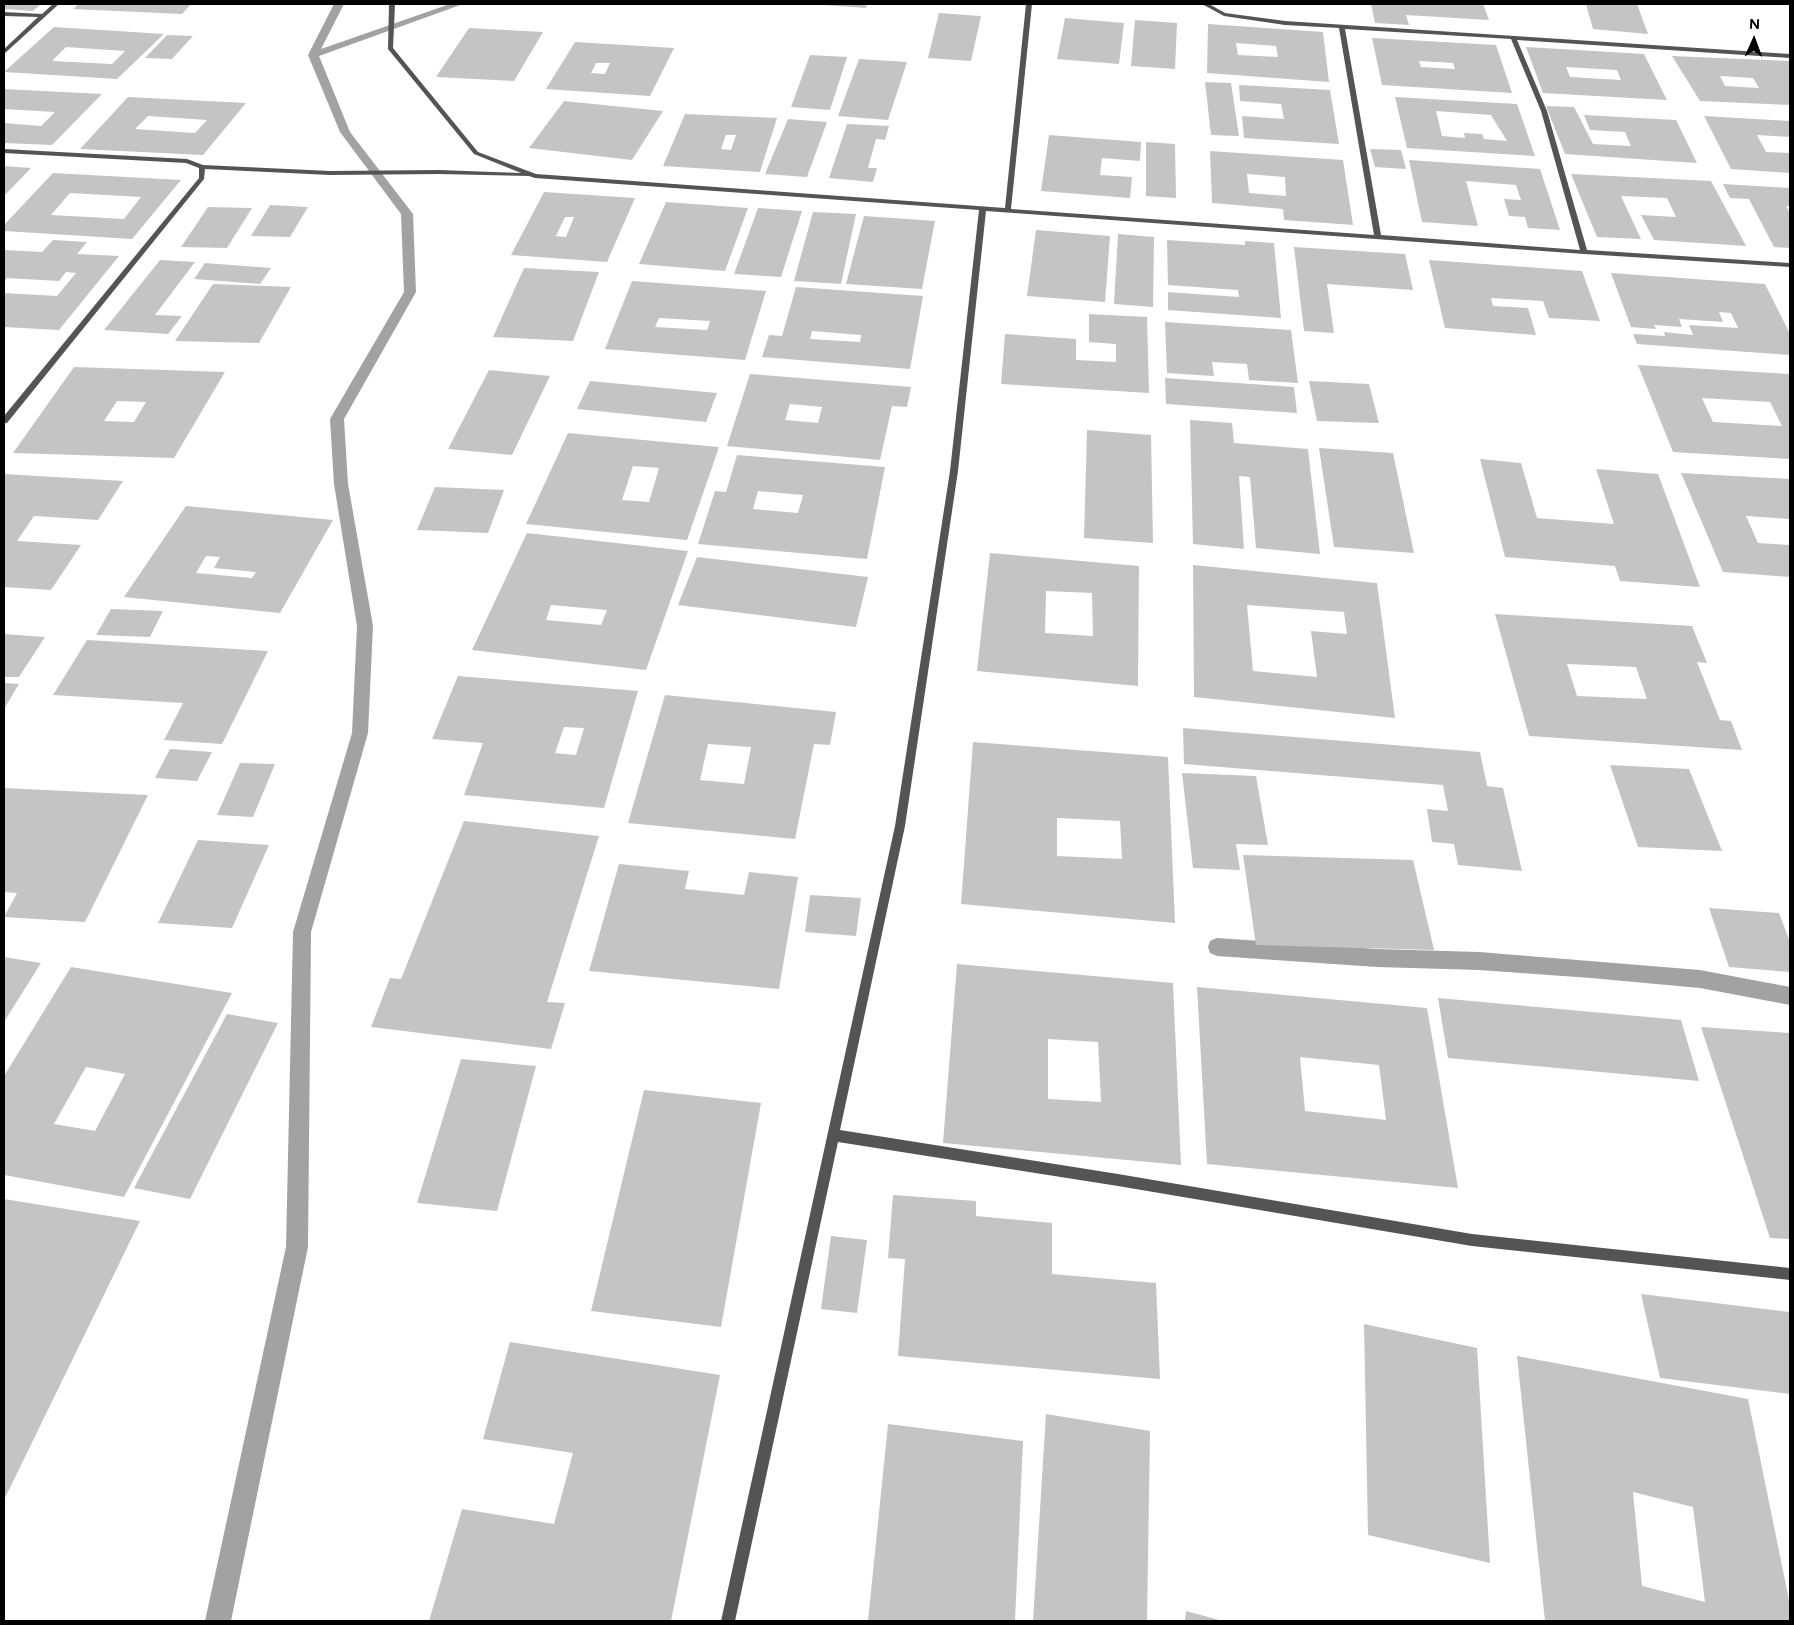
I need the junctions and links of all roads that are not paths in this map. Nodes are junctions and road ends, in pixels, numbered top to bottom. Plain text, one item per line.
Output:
1 (56, 4) edge
2 (392, 4) edge
3 (1029, 4) edge
4 (1205, 4) edge
5 (4, 14) edge
6 (43, 16) junction
7 (1342, 28) junction
8 (1513, 38) junction
9 (4, 52) edge
10 (1790, 56) edge
11 (4, 151) edge
12 (202, 167) junction
13 (535, 176) junction
14 (983, 208) junction
15 (1008, 210) junction
16 (1378, 237) junction
17 (1584, 252) junction
18 (1790, 265) edge
19 (4, 421) edge
20 (833, 1135) junction
21 (1790, 1274) edge
22 (728, 1621) edge

1 - 6 street
2 - 13 street
3 - 15 street
4 - 7 street
5 - 6 street
6 - 9 street
7 - 8 street
7 - 16 street
8 - 10 street
8 - 17 street
11 - 12 street
12 - 13 street
12 - 19 street
13 - 14 street
14 - 15 street
14 - 20 street
15 - 16 street
16 - 17 street
17 - 18 street
20 - 21 street
20 - 22 street

